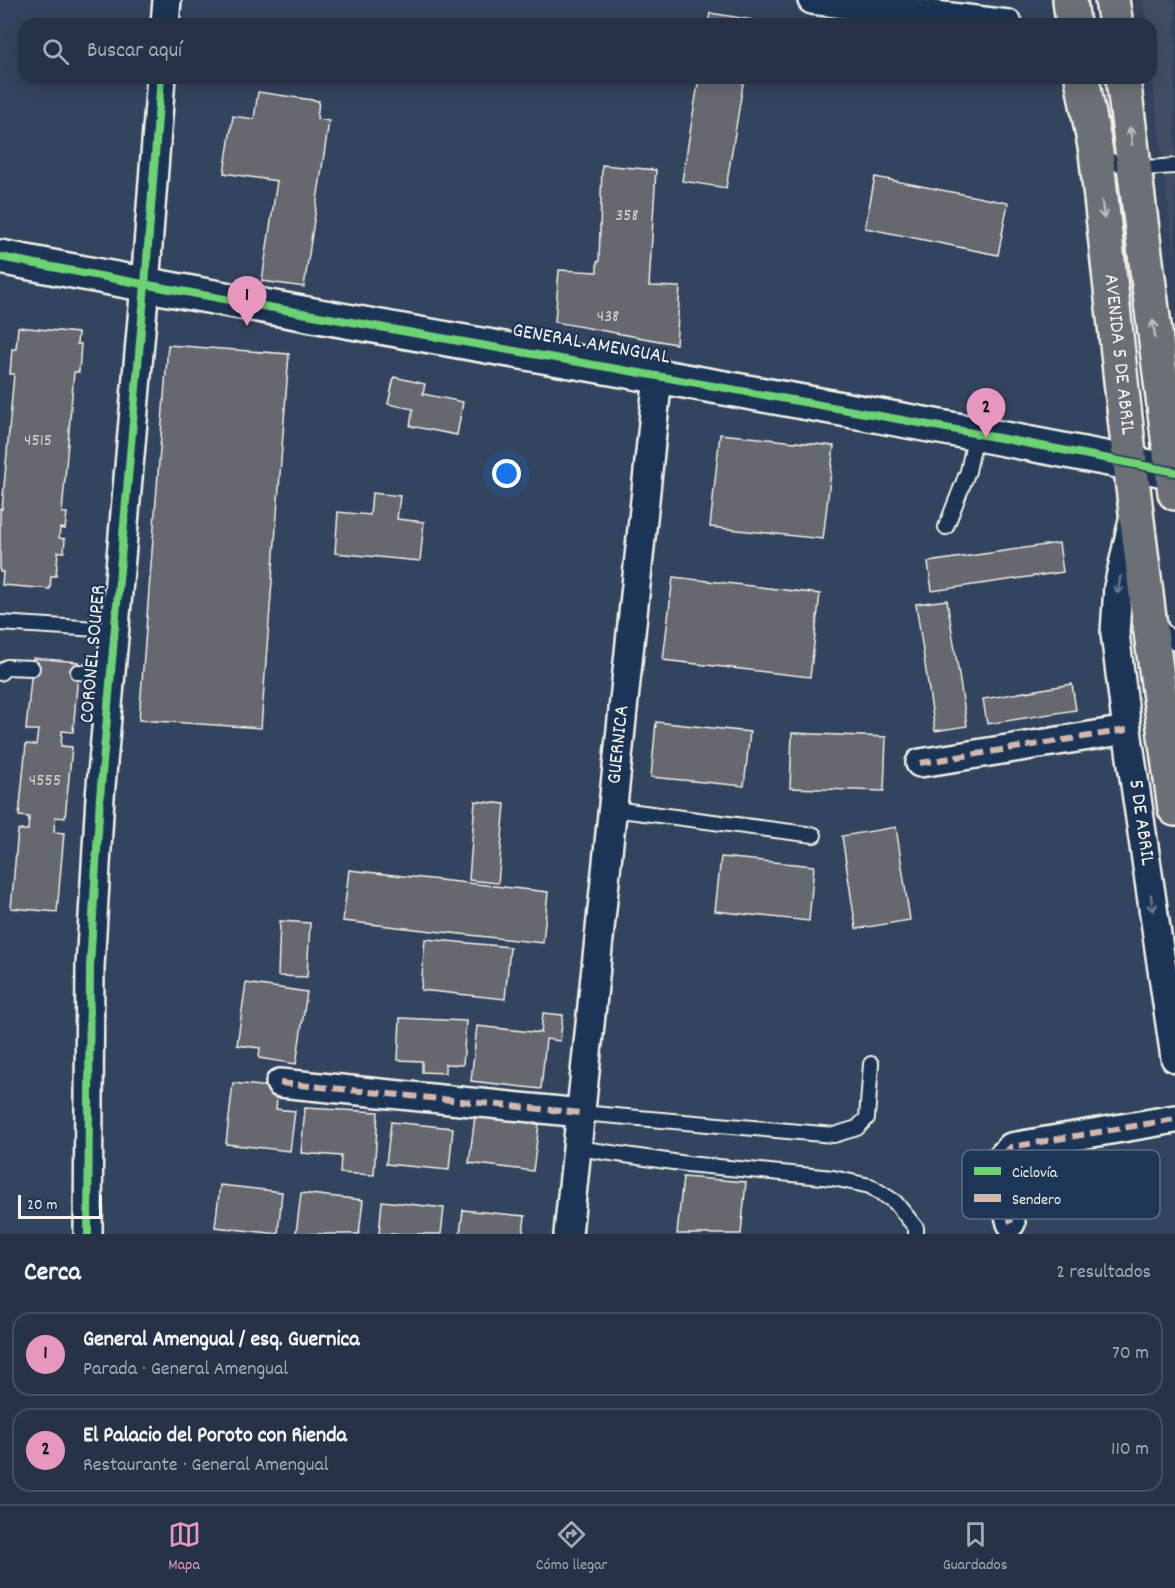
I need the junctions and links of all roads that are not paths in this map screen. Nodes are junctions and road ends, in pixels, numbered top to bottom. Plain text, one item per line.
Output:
1 (167, 0) edge
2 (812, 0) edge
3 (1070, 0) edge
4 (1112, 0) edge
5 (166, 18) edge
6 (959, 18) edge
7 (1072, 18) edge
8 (1115, 18) edge
9 (160, 84) edge
10 (1083, 84) edge
11 (1124, 84) edge
12 (1096, 152) junction
13 (1175, 166) edge
14 (1135, 168) junction
15 (0, 257) edge
16 (145, 285) junction
17 (658, 376) junction
18 (976, 434) junction
19 (1130, 463) junction
20 (1174, 478) edge
21 (1136, 507) junction
22 (946, 527) dead end
23 (1148, 610) junction
24 (0, 623) edge
25 (114, 630) junction
26 (1175, 643) edge
27 (32, 668) dead end
28 (78, 672) dead end
29 (0, 673) edge
30 (111, 675) junction
31 (1127, 730) junction
32 (920, 763) dead end
33 (613, 809) junction
34 (1175, 809) edge
35 (814, 835) dead end
36 (1175, 1058) edge
37 (871, 1064) dead end
38 (280, 1083) dead end
39 (581, 1113) junction
40 (1175, 1119) edge
41 (577, 1148) junction
42 (1008, 1150) edge
43 (1010, 1219) edge
44 (1011, 1223) dead end
45 (88, 1234) edge
46 (568, 1234) edge
47 (916, 1234) edge

1 - 5 street
2 - 6 street
3 - 7 main road
4 - 8 main road
9 - 16 street, CORONEL SOUPER
10 - 12 main road, AVENIDA 5 DE ABRIL
14 -> 11 main road, AVENIDA 5 DE ABRIL
12 - 14 lane
12 -> 19 main road, AVENIDA 5 DE ABRIL
13 - 14 lane
20 -> 14 main road, AVENIDA 5 DE ABRIL
15 - 16 street, GENERAL AMENGUAL
16 - 17 street, GENERAL AMENGUAL
16 - 25 street, CORONEL SOUPER
17 - 18 street, GENERAL AMENGUAL
17 - 33 street, GUERNICA
18 - 19 street, GENERAL AMENGUAL
18 - 22 lane
19 - 20 street, GENERAL AMENGUAL
19 - 21 main road, AVENIDA 5 DE ABRIL
21 - 23 main road, AVENIDA 5 DE ABRIL
21 -> 31 street, 5 DE ABRIL
23 - 26 lane
23 - 34 main road, AVENIDA 5 DE ABRIL
24 - 25 lane
25 - 30 street, CORONEL SOUPER
27 - 29 lane
28 - 30 lane
30 - 45 street, CORONEL SOUPER
31 - 32 street
31 -> 36 street, 5 DE ABRIL
33 - 35 lane
33 - 39 street, GUERNICA
37 - 39 lane
38 - 39 street
39 - 41 street, GUERNICA
40 - 42 street
41 - 46 street, GUERNICA
41 - 47 lane
43 - 44 street

